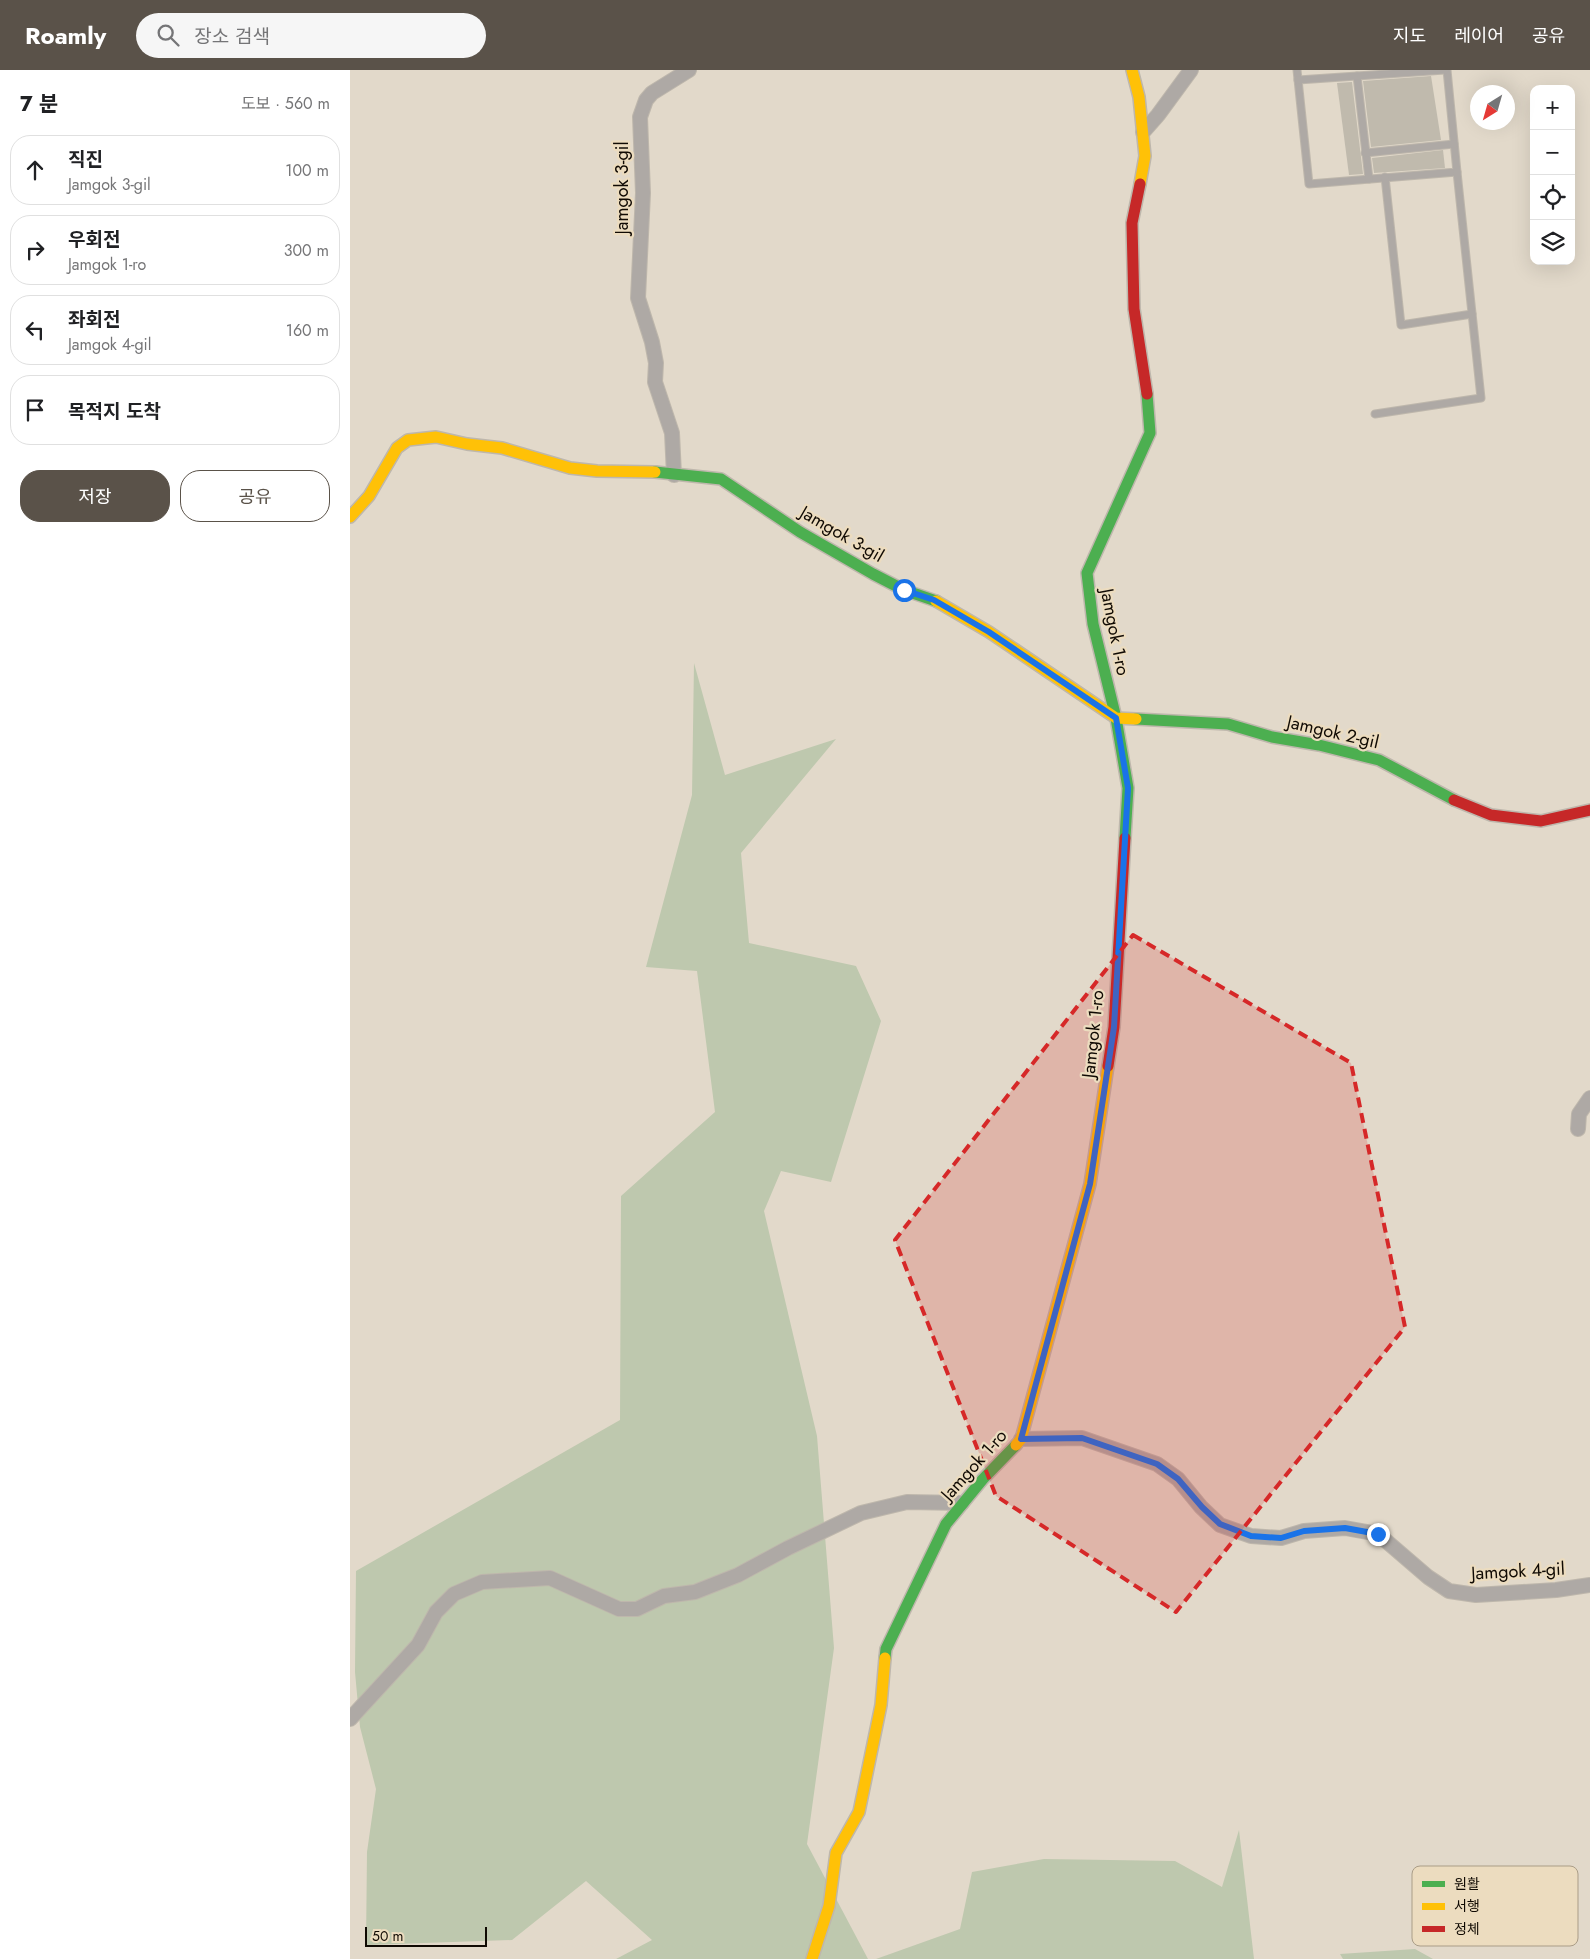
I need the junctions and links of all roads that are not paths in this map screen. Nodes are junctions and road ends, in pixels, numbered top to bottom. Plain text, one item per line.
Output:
1 (689, 70) edge
2 (1132, 70) edge
3 (1191, 70) edge
4 (1297, 70) edge
5 (1446, 70) edge
6 (1357, 76) junction
7 (1298, 80) junction
8 (1143, 132) junction
9 (1454, 144) junction
10 (1366, 153) junction
11 (1457, 172) junction
12 (1385, 177) junction
13 (1369, 179) junction
14 (1472, 314) junction
15 (1375, 414) dead end
16 (674, 475) junction
17 (350, 517) edge
18 (1116, 718) junction
19 (1590, 810) edge
20 (1590, 1098) edge
21 (1578, 1129) dead end
22 (1021, 1439) junction
23 (962, 1503) junction
24 (1590, 1585) edge
25 (350, 1719) edge
26 (812, 1959) edge

1 - 16 street, Jamgok 3-gil
2 - 8 street, Jamgok 1-ro
3 - 8 street
4 - 7 lane
5 - 6 lane
5 - 9 lane
6 - 7 lane
6 - 10 lane
7 - 13 lane
8 - 18 street, Jamgok 1-ro
9 - 10 lane
9 - 11 lane
10 - 13 lane
11 - 12 lane
11 - 14 lane
12 - 13 lane
12 - 14 lane
14 - 15 lane
16 - 17 street, Jamgok 3-gil
16 - 18 street, Jamgok 3-gil
18 - 19 street, Jamgok 2-gil
18 - 22 street, Jamgok 1-ro
20 - 21 street
22 - 23 street, Jamgok 1-ro
22 - 24 street, Jamgok 4-gil
23 - 25 street
23 - 26 street, Jamgok 1-ro

